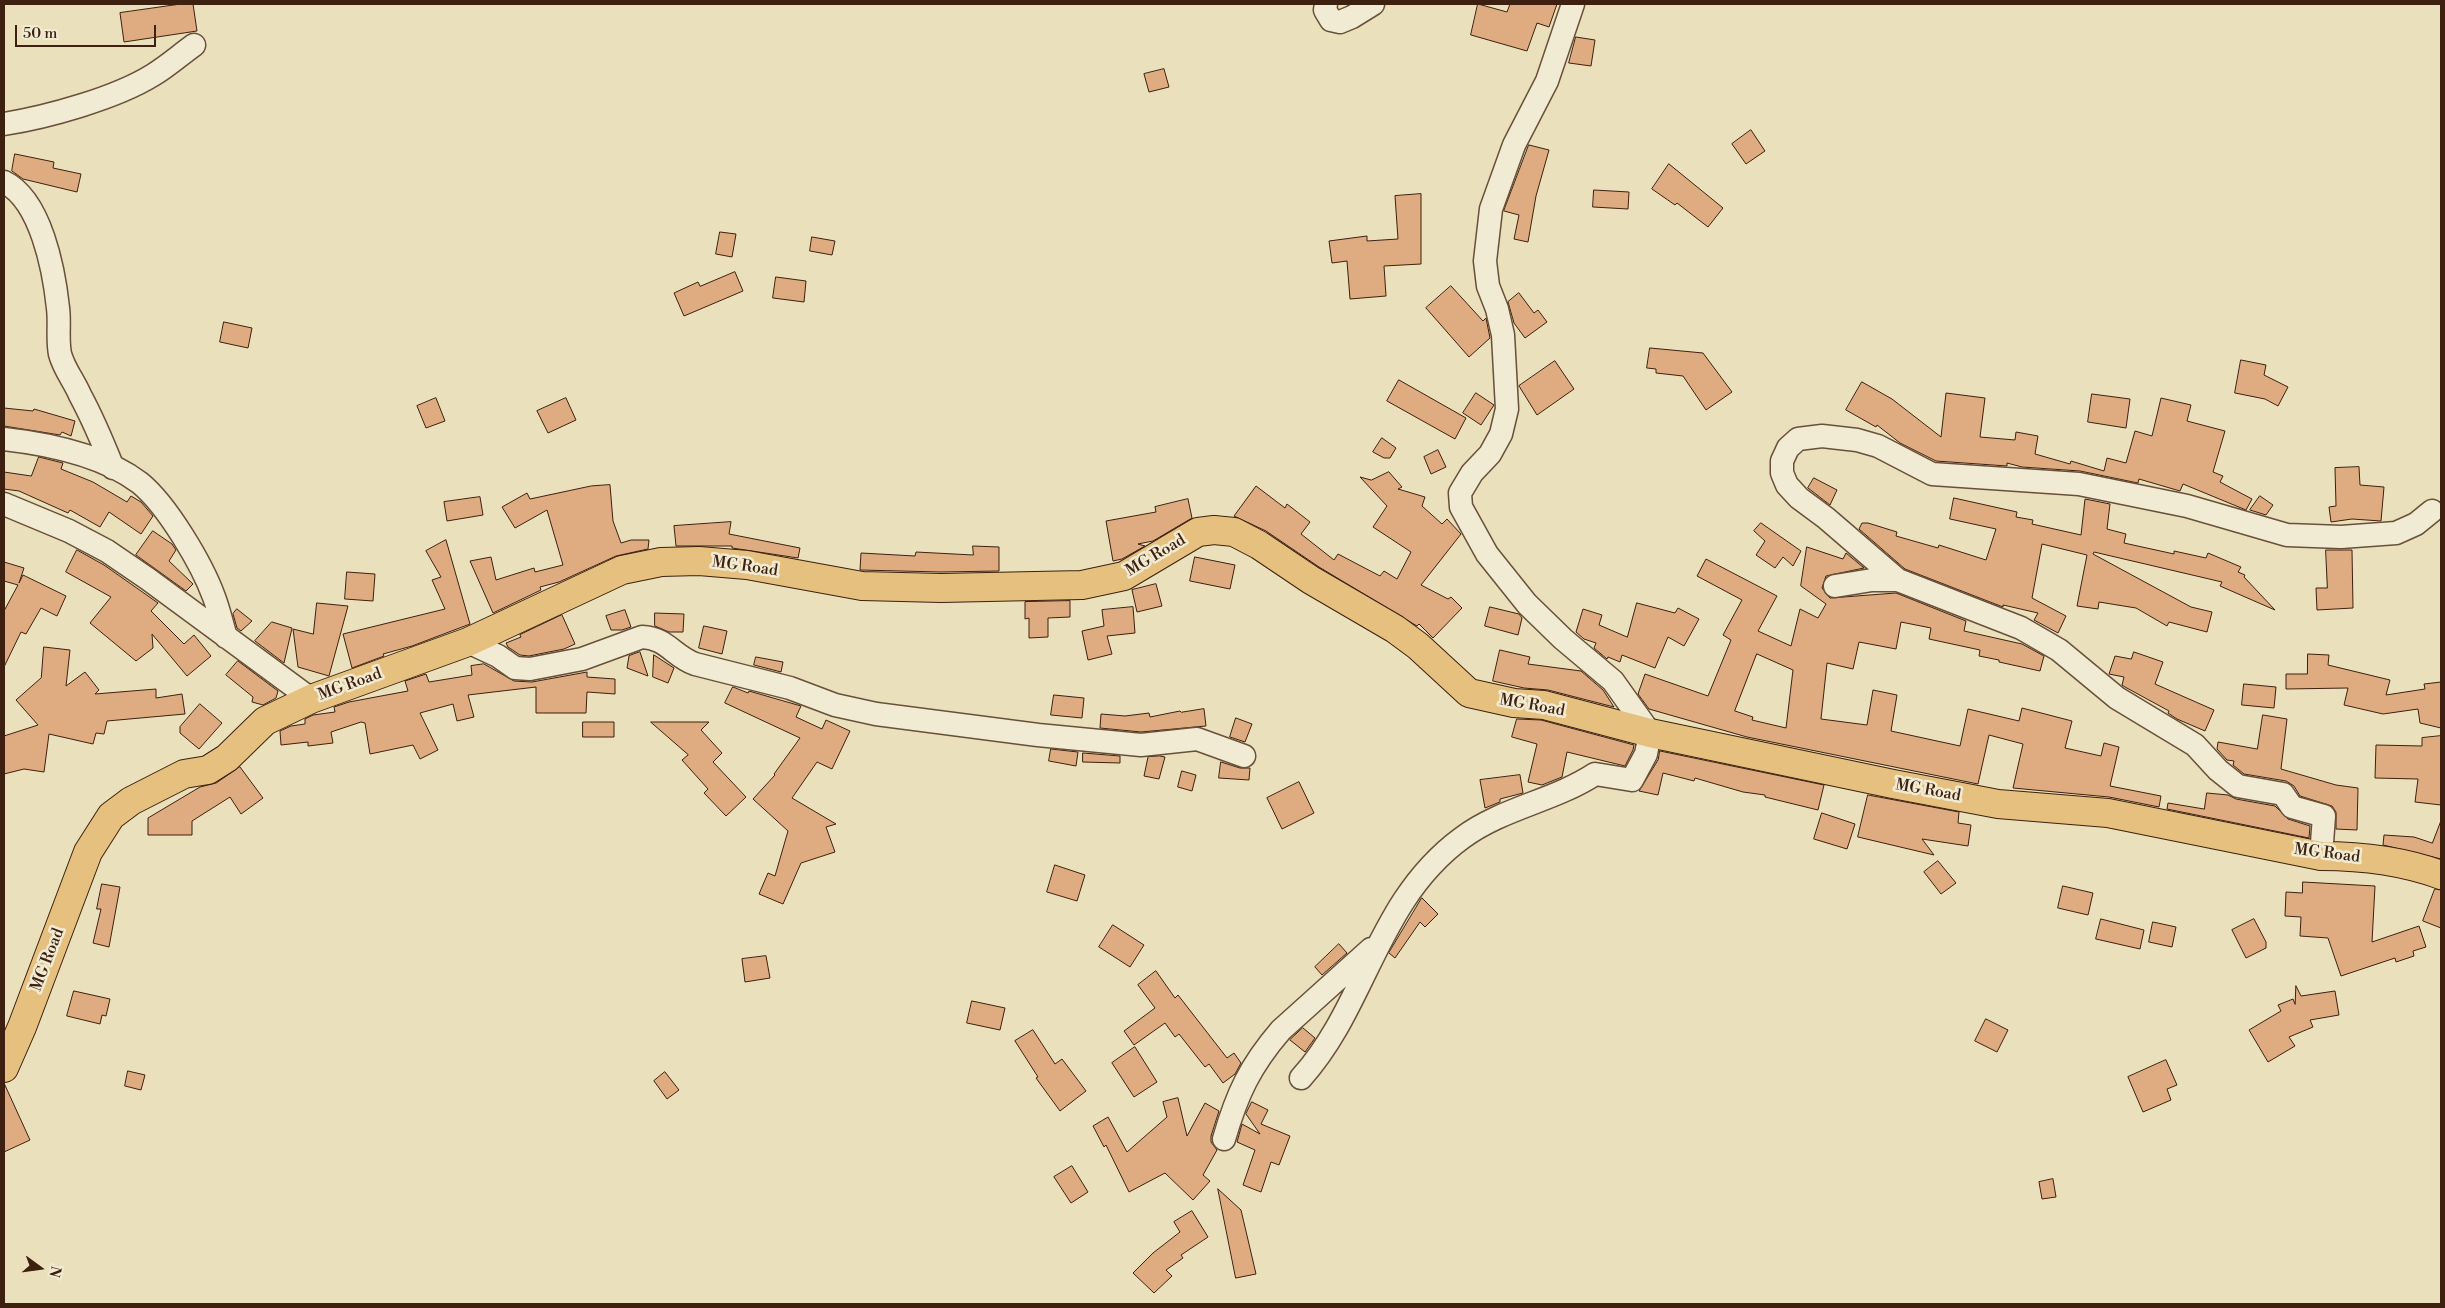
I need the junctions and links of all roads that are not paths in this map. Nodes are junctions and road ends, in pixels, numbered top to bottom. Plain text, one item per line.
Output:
1 (1326, 4) edge
2 (1373, 4) edge
3 (1573, 4) edge
4 (194, 45) dead end
5 (4, 124) edge
6 (4, 182) edge
7 (4, 439) edge
8 (114, 468) junction
9 (4, 504) edge
10 (2432, 511) dead end
11 (1898, 580) junction
12 (1835, 586) dead end
13 (226, 637) junction
14 (468, 642) junction
15 (311, 699) junction
16 (1650, 733) junction
17 (1244, 756) dead end
18 (2320, 856) junction
19 (2441, 875) edge
20 (1378, 943) junction
21 (4, 1068) edge
22 (1301, 1078) dead end
23 (1224, 1139) dead end

1 - 2 street
3 - 16 street
4 - 5 street
6 - 8 street
7 - 8 street
8 - 13 street
9 - 13 street
10 - 11 street
11 - 12 street
11 - 18 street
13 - 15 street
14 - 15 main road, MG Road
14 - 16 main road, MG Road
14 - 17 street
15 - 21 main road, MG Road
16 - 18 main road, MG Road
16 - 20 street
18 - 19 main road, MG Road
20 - 22 street
20 - 23 street

